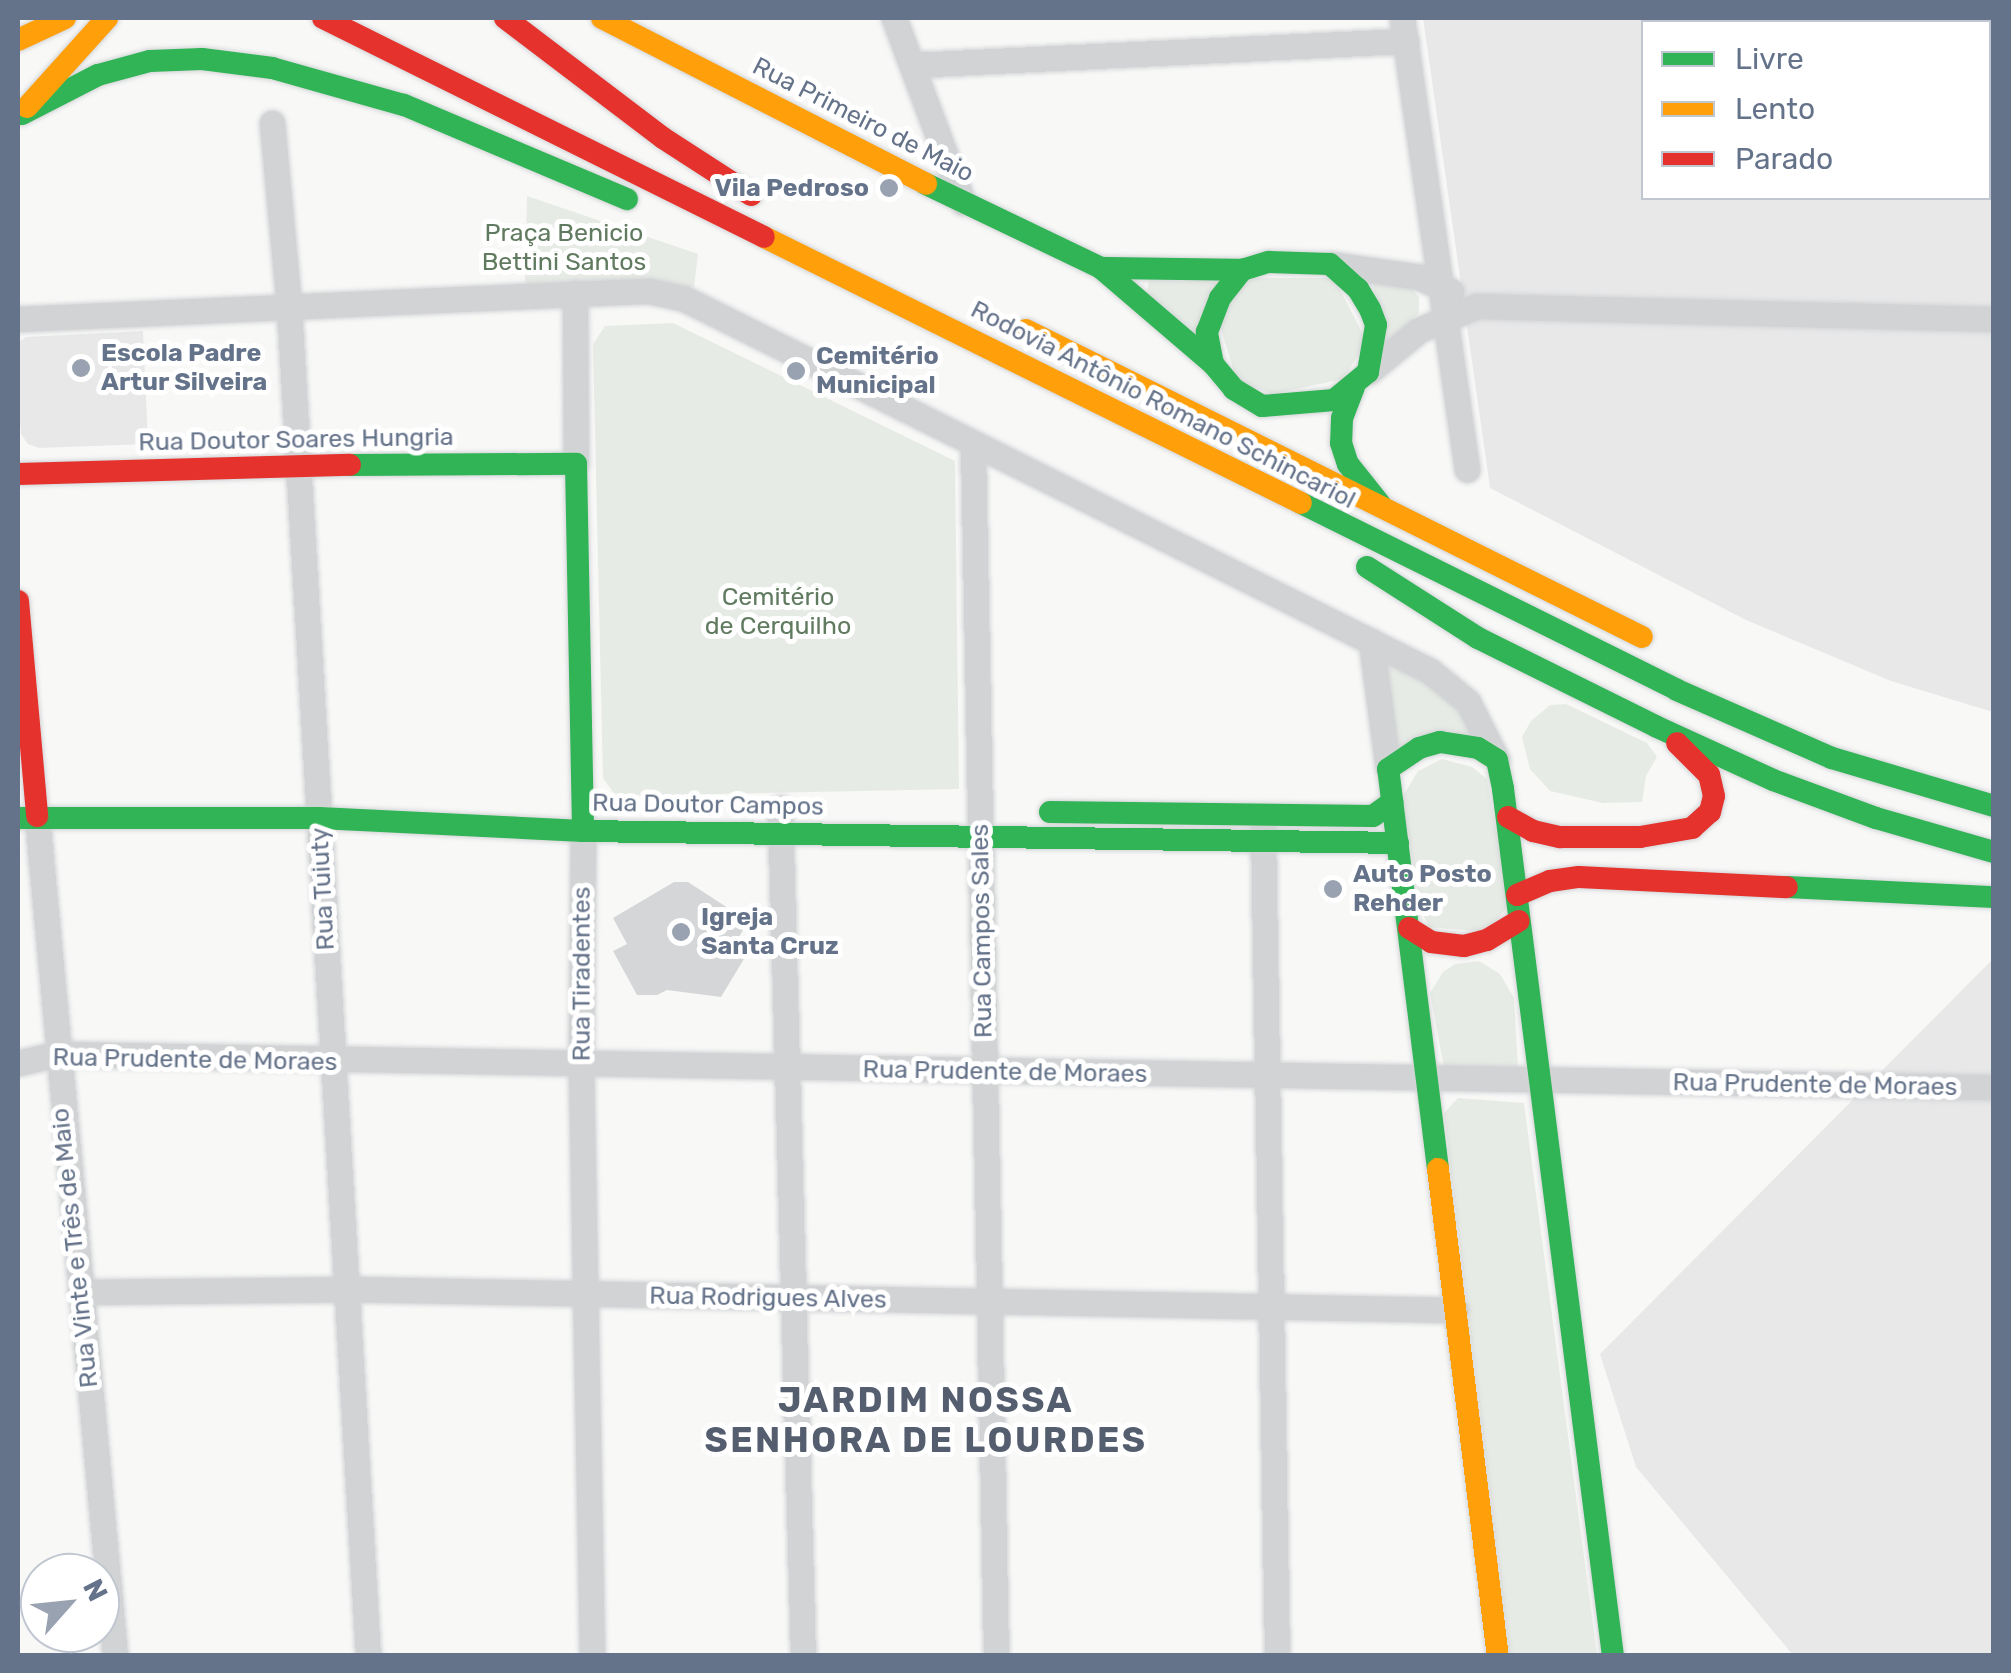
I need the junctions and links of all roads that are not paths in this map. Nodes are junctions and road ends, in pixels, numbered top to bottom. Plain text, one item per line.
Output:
1 (65, 18) edge
2 (107, 18) edge
3 (323, 18) edge
4 (504, 18) edge
5 (602, 18) edge
6 (894, 18) edge
7 (1404, 29) edge
8 (18, 40) edge
9 (912, 65) junction
10 (20, 118) edge
11 (602, 121) dead end
12 (272, 123) dead end
13 (963, 203) junction
14 (792, 249) junction
15 (1330, 264) junction
16 (1101, 268) junction
17 (1242, 270) junction
18 (1441, 285) junction
19 (575, 294) junction
20 (289, 306) junction
21 (1476, 306) junction
22 (1445, 316) junction
23 (18, 318) edge
24 (1994, 318) edge
25 (1010, 322) dead end
26 (1214, 364) junction
27 (1361, 380) junction
28 (973, 446) junction
29 (1212, 461) junction
30 (576, 464) junction
31 (299, 465) junction
32 (1467, 468) dead end
33 (18, 474) edge
34 (1382, 507) junction
35 (18, 600) edge
36 (1371, 641) junction
37 (1662, 648) dead end
38 (1656, 726) junction
39 (1497, 760) junction
40 (1388, 769) junction
41 (1392, 802) junction
42 (1994, 806) edge
43 (1262, 814) junction
44 (781, 815) junction
45 (988, 816) junction
46 (27, 817) edge
47 (319, 818) junction
48 (1508, 818) junction
49 (583, 831) junction
50 (1263, 842) junction
51 (1398, 844) junction
52 (1994, 852) edge
53 (1517, 895) junction
54 (1988, 896) edge
55 (1520, 921) junction
56 (1994, 923) edge
57 (1408, 928) junction
58 (57, 1054) junction
59 (333, 1062) junction
60 (18, 1063) edge
61 (581, 1066) junction
62 (787, 1068) junction
63 (985, 1072) junction
64 (1268, 1076) junction
65 (1428, 1081) junction
66 (1539, 1081) junction
67 (1994, 1088) edge
68 (347, 1290) junction
69 (80, 1292) junction
70 (586, 1295) junction
71 (794, 1299) junction
72 (990, 1300) junction
73 (1272, 1304) junction
74 (1456, 1310) junction
75 (115, 1656) edge
76 (368, 1656) edge
77 (592, 1656) edge
78 (803, 1656) edge
79 (996, 1656) edge
80 (1277, 1656) edge
81 (1498, 1656) edge
82 (1614, 1656) edge

1 - 8 main road
2 - 10 main road
3 - 14 main road, Rodovia Antônio Romano Schincariol
4 - 11 main road
5 - 13 main road, Rua Primeiro de Maio
6 - 9 street
7 - 9 street
7 - 18 street
9 - 13 street
10 - 14 main road
12 - 20 street, Rua Tuiuty
13 - 16 main road, Rua Primeiro de Maio
14 - 29 main road, Rodovia Antônio Romano Schincariol
15 - 17 main road
15 - 18 street
15 - 27 main road
16 - 17 main road, Rua Primeiro de Maio
16 - 26 main road, Rua Primeiro de Maio
17 - 26 main road
18 - 21 street
18 - 22 street
19 - 20 street
19 - 28 street
19 - 30 street, Rua Tiradentes
20 - 23 street
20 - 31 street, Rua Tuiuty
21 - 22 street
21 - 24 street
22 - 27 street
22 - 32 street
25 - 34 main road, Rodovia Antônio Romano Schincariol
26 - 27 main road
27 - 34 main road
28 - 36 street
28 - 45 street, Rua Campos Sales
29 - 38 main road
29 - 42 main road, Rodovia Antônio Romano Schincariol
30 - 31 main road, Rua Doutor Soares Hungria
30 - 49 main road, Rua Tiradentes
31 - 33 main road, Rua Doutor Soares Hungria
31 - 47 street, Rua Tuiuty
34 - 37 main road, Rodovia Antônio Romano Schincariol
35 - 46 main road, Rua Vinte e Três de Maio
36 - 39 street
36 - 40 street
38 - 48 main road
38 - 52 main road
39 - 40 main road
39 - 48 main road
40 - 41 main road
41 - 43 main road, Rua Doutor Campos
41 - 51 main road
43 - 45 main road, Rua Doutor Campos
43 - 50 street
44 - 45 main road, Rua Doutor Campos
44 - 49 main road, Rua Doutor Campos
44 - 62 street
45 - 50 main road, Rua Doutor Campos
45 - 63 street, Rua Campos Sales
46 - 47 main road, Rua Doutor Campos
46 - 58 street, Rua Vinte e Três de Maio
47 - 49 main road, Rua Doutor Campos
47 - 59 street, Rua Tuiuty
48 - 53 main road
49 - 61 street, Rua Tiradentes
50 - 51 main road, Rua Doutor Campos
50 - 64 street
51 - 57 main road
53 - 54 main road
53 - 55 main road
54 - 56 street
55 - 57 main road
55 - 66 main road
57 - 65 main road
58 - 59 street, Rua Prudente de Moraes
58 - 60 street, Rua Prudente de Moraes
58 - 69 street, Rua Vinte e Três de Maio
59 - 61 street, Rua Prudente de Moraes
59 - 68 street, Rua Tuiuty
61 - 62 street, Rua Prudente de Moraes
61 - 70 street, Rua Tiradentes
62 - 63 street, Rua Prudente de Moraes
62 - 71 street
63 - 64 street, Rua Prudente de Moraes
63 - 72 street, Rua Campos Sales
64 - 65 street, Rua Prudente de Moraes
64 - 73 street
65 - 66 street, Rua Prudente de Moraes
65 - 74 main road
66 - 67 street, Rua Prudente de Moraes
66 - 82 main road
68 - 69 street, Rua Rodrigues Alves
68 - 70 street, Rua Rodrigues Alves
68 - 76 street, Rua Tuiuty
69 - 75 street, Rua Vinte e Três de Maio
70 - 71 street, Rua Rodrigues Alves
70 - 77 street, Rua Tiradentes
71 - 72 street, Rua Rodrigues Alves
71 - 78 street
72 - 73 street, Rua Rodrigues Alves
72 - 79 street, Rua Campos Sales
73 - 74 street, Rua Rodrigues Alves
73 - 80 street
74 - 81 main road

